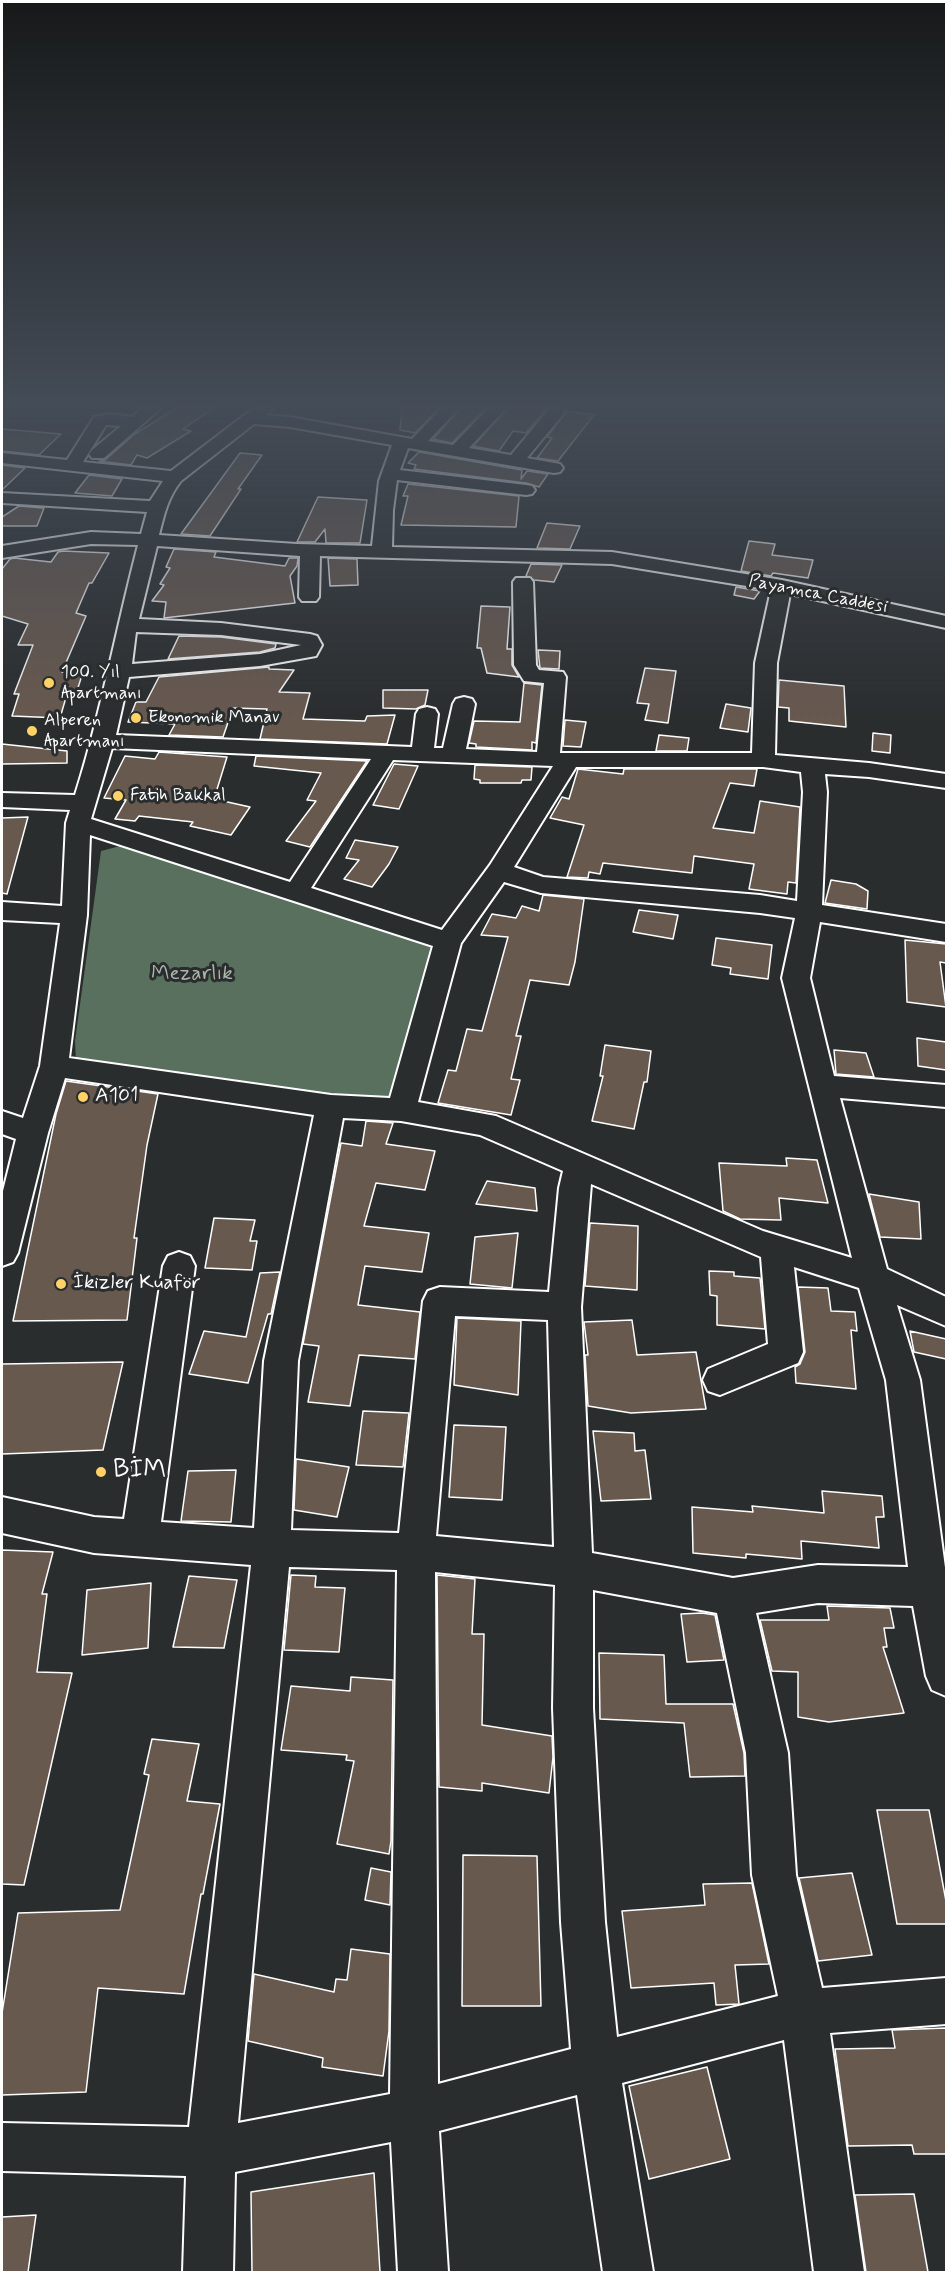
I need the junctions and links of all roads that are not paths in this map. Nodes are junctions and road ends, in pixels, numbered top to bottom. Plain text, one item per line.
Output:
1 (156, 513) edge
2 (385, 513) edge
3 (382, 530) junction
4 (406, 531) dead end
5 (150, 539) junction
6 (310, 550) junction
7 (382, 551) junction
8 (2, 552) edge
9 (471, 553) junction
10 (472, 575) dead end
11 (523, 582) dead end
12 (782, 586) junction
13 (309, 597) dead end
14 (946, 621) edge
15 (127, 625) junction
16 (120, 671) junction
17 (464, 704) dead end
18 (427, 714) dead end
19 (103, 741) junction
20 (386, 753) junction
21 (422, 754) junction
22 (453, 755) junction
23 (559, 759) junction
24 (763, 760) junction
25 (812, 766) junction
26 (946, 781) edge
27 (2, 800) edge
28 (81, 813) junction
29 (499, 871) junction
30 (295, 893) junction
31 (2, 911) edge
32 (810, 913) junction
33 (74, 915) junction
34 (946, 933) edge
35 (448, 941) junction
36 (54, 1066) junction
37 (822, 1086) junction
38 (946, 1096) edge
39 (331, 1106) junction
40 (401, 1110) junction
41 (2, 1122) edge
42 (33, 1133) junction
43 (580, 1166) junction
44 (776, 1248) junction
45 (2, 1253) edge
46 (179, 1266) dead end
47 (873, 1278) junction
48 (564, 1308) junction
49 (946, 1312) edge
50 (720, 1380) dead end
51 (2, 1515) edge
52 (140, 1539) junction
53 (272, 1548) junction
54 (416, 1552) junction
55 (573, 1568) junction
56 (929, 1587) junction
57 (733, 1597) junction
58 (946, 1676) edge
59 (946, 2001) edge
60 (804, 2012) junction
61 (596, 2067) junction
62 (414, 2114) junction
63 (2, 2147) edge
64 (211, 2152) junction
65 (208, 2272) edge
66 (423, 2272) edge
67 (627, 2272) edge
68 (839, 2272) edge

1 - 5 street
2 - 3 street
3 - 4 street
3 - 7 street
5 - 6 street, Payamca Caddesi
5 - 8 street, Payamca Caddesi
5 - 15 street
6 - 7 street, Payamca Caddesi
6 - 13 street
7 - 9 street, Payamca Caddesi
9 - 10 street
9 - 12 street, Payamca Caddesi
11 - 23 street
12 - 14 street, Payamca Caddesi
12 - 24 street
15 - 16 street
15 - 16 street
16 - 19 street
17 - 22 street
18 - 21 street
19 - 20 street
19 - 28 street
20 - 21 street
20 - 30 street
21 - 22 street
22 - 23 street
23 - 24 street
23 - 29 street
24 - 25 street
25 - 26 street
25 - 32 street
27 - 28 street
28 - 30 street
28 - 33 street
29 - 32 street
29 - 35 street
30 - 35 street
31 - 33 street
32 - 34 street
32 - 37 street
33 - 36 street
35 - 40 street
36 - 39 street
36 - 42 street
37 - 38 street
37 - 47 street
39 - 40 street
39 - 53 street
40 - 43 street
41 - 42 street
42 - 45 street
43 - 44 street
43 - 48 street
44 - 47 street
44 - 50 street
46 - 52 street
47 - 49 street
47 - 56 street
48 - 54 street
48 - 55 street
51 - 52 street
52 - 53 street
53 - 54 street
53 - 64 street
54 - 55 street
54 - 62 street
55 - 57 street
55 - 61 street
56 - 57 street
56 - 58 street
57 - 60 street
59 - 60 street
60 - 61 street
60 - 68 street
61 - 62 street
61 - 67 street
62 - 64 street
62 - 66 street
63 - 64 street
64 - 65 street

